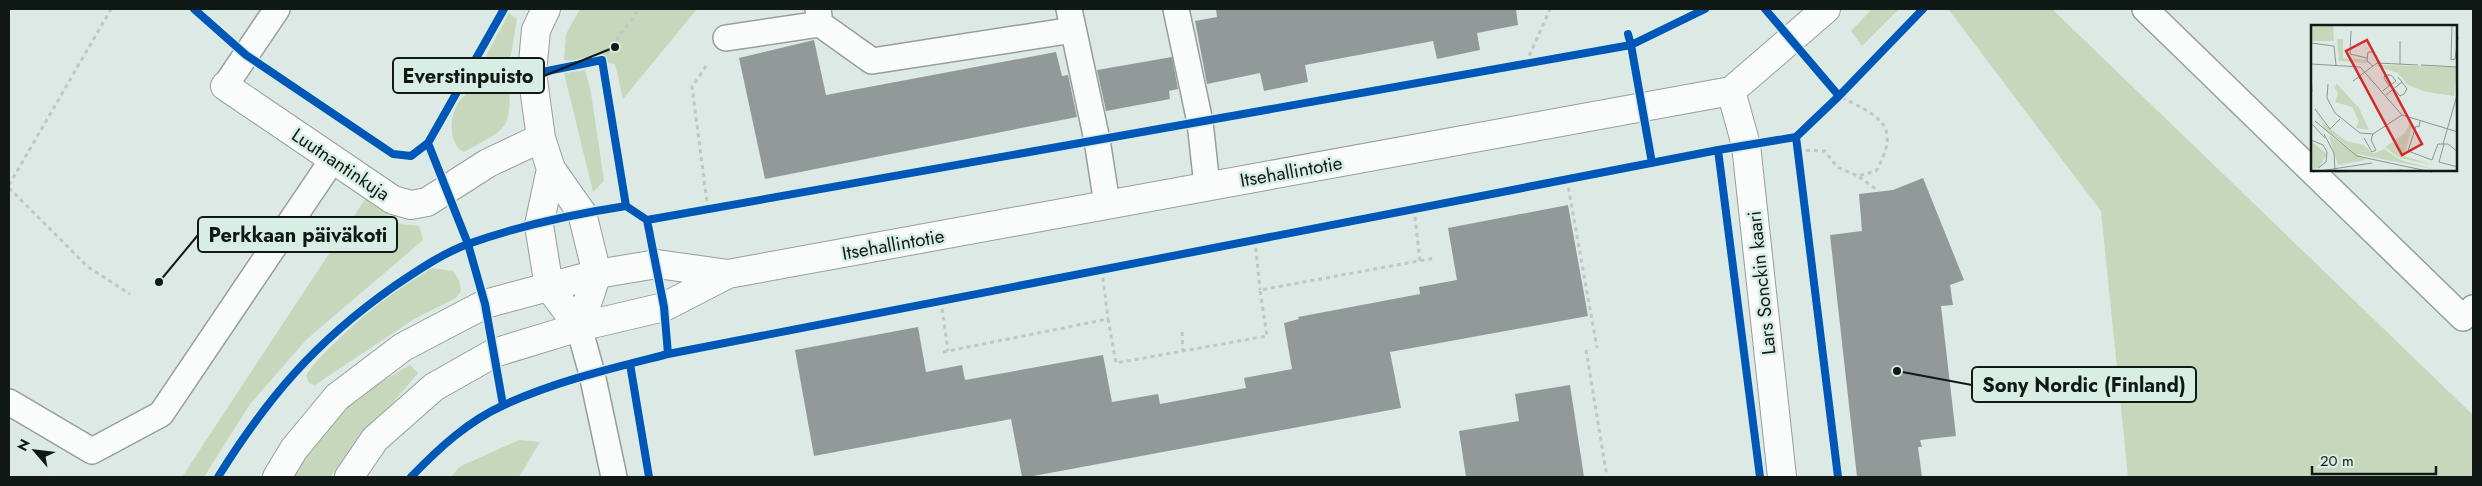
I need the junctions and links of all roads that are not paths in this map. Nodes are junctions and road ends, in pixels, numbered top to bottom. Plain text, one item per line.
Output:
1 (277, 9) edge
2 (546, 9) edge
3 (1176, 9) edge
4 (1826, 9) edge
5 (2145, 9) edge
6 (819, 16) edge
7 (1071, 19) edge
8 (726, 38) road end
9 (225, 86) joint
10 (1731, 91) junction
11 (541, 138) junction
12 (333, 159) junction
13 (551, 169) junction
14 (2311, 170) edge
15 (2312, 171) edge
16 (1207, 186) junction
17 (1107, 204) junction
18 (596, 274) junction
19 (728, 274) junction
20 (549, 287) junction
21 (2473, 308) edge
22 (579, 327) junction
23 (9, 402) edge
24 (277, 477) edge
25 (349, 477) edge
26 (614, 477) edge
27 (1782, 477) edge

1 - 9 lane
2 - 11 main road
3 - 16 lane
4 - 10 main road
5 - 14 lane
6 - 7 lane
6 - 8 lane
7 - 17 lane
9 - 12 main road, Luutnantinkuja
10 - 16 main road, Itsehallintotie
10 - 27 main road, Lars Sonckin kaari
11 - 12 main road, Luutnantinkuja
11 - 13 main road
12 - 23 lane
13 - 18 main road
13 - 20 main road
15 - 21 lane
16 - 17 main road, Itsehallintotie
17 - 19 main road, Itsehallintotie
18 - 19 main road, Itsehallintotie
18 - 20 main road, Itsehallintotie
18 - 22 main road
19 - 22 main road, Itsehallintotie
20 - 22 main road
20 - 24 main road, Itsehallintotie
22 - 25 main road, Itsehallintotie
22 - 26 lane

